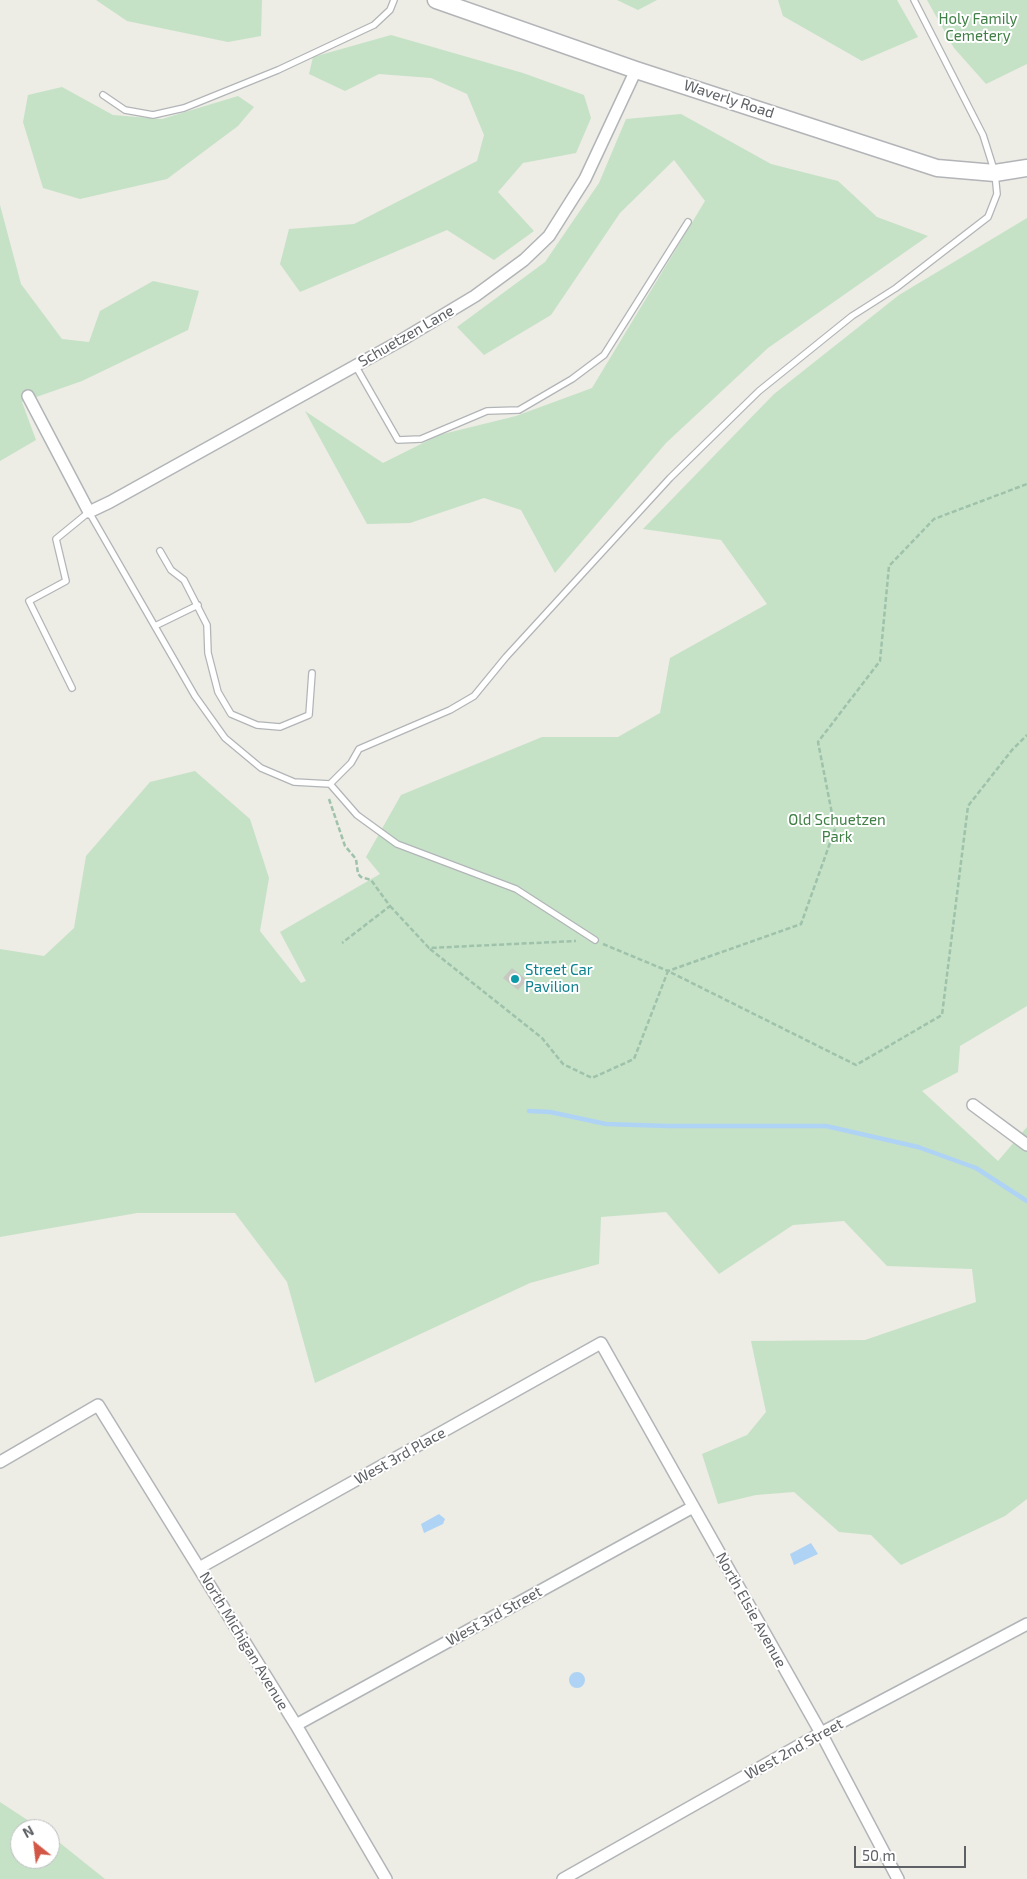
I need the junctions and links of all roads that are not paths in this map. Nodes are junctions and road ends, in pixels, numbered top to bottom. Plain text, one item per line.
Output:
1 (394, 0) edge
2 (436, 0) edge
3 (914, 0) edge
4 (636, 70) junction
5 (103, 96) dead end
6 (1027, 168) edge
7 (995, 173) junction
8 (688, 222) dead end
9 (355, 364) junction
10 (28, 396) dead end
11 (89, 512) junction
12 (160, 550) dead end
13 (198, 605) junction
14 (155, 626) junction
15 (312, 673) dead end
16 (72, 688) dead end
17 (330, 784) junction
18 (595, 940) road end
19 (972, 1105) dead end
20 (1027, 1145) edge
21 (601, 1343) joint
22 (0, 1462) edge
23 (693, 1507) junction
24 (199, 1568) junction
25 (1027, 1624) edge
26 (296, 1726) junction
27 (821, 1733) junction
28 (386, 1879) edge
29 (563, 1879) edge
30 (898, 1879) edge

1 - 5 lane
2 - 4 street, Waverly Road
3 - 7 lane
4 - 7 street, Waverly Road
4 - 9 street, Schuetzen Lane
6 - 7 street, Waverly Road
7 - 17 lane
8 - 9 lane
9 - 11 street, Schuetzen Lane
10 - 11 street
11 - 14 lane
11 - 16 lane
12 - 13 lane
13 - 14 lane
13 - 15 lane
14 - 17 lane
17 - 18 lane
19 - 20 street
21 - 23 street, North Elsie Avenue
21 - 24 street, West 3rd Place
22 - 24 street, North Michigan Avenue
23 - 26 street, West 3rd Street
23 - 27 street, North Elsie Avenue
24 - 26 street, North Michigan Avenue
25 - 27 street, West 2nd Street
26 - 28 street, North Michigan Avenue
27 - 29 street, West 2nd Street
27 - 30 street, North Elsie Avenue

